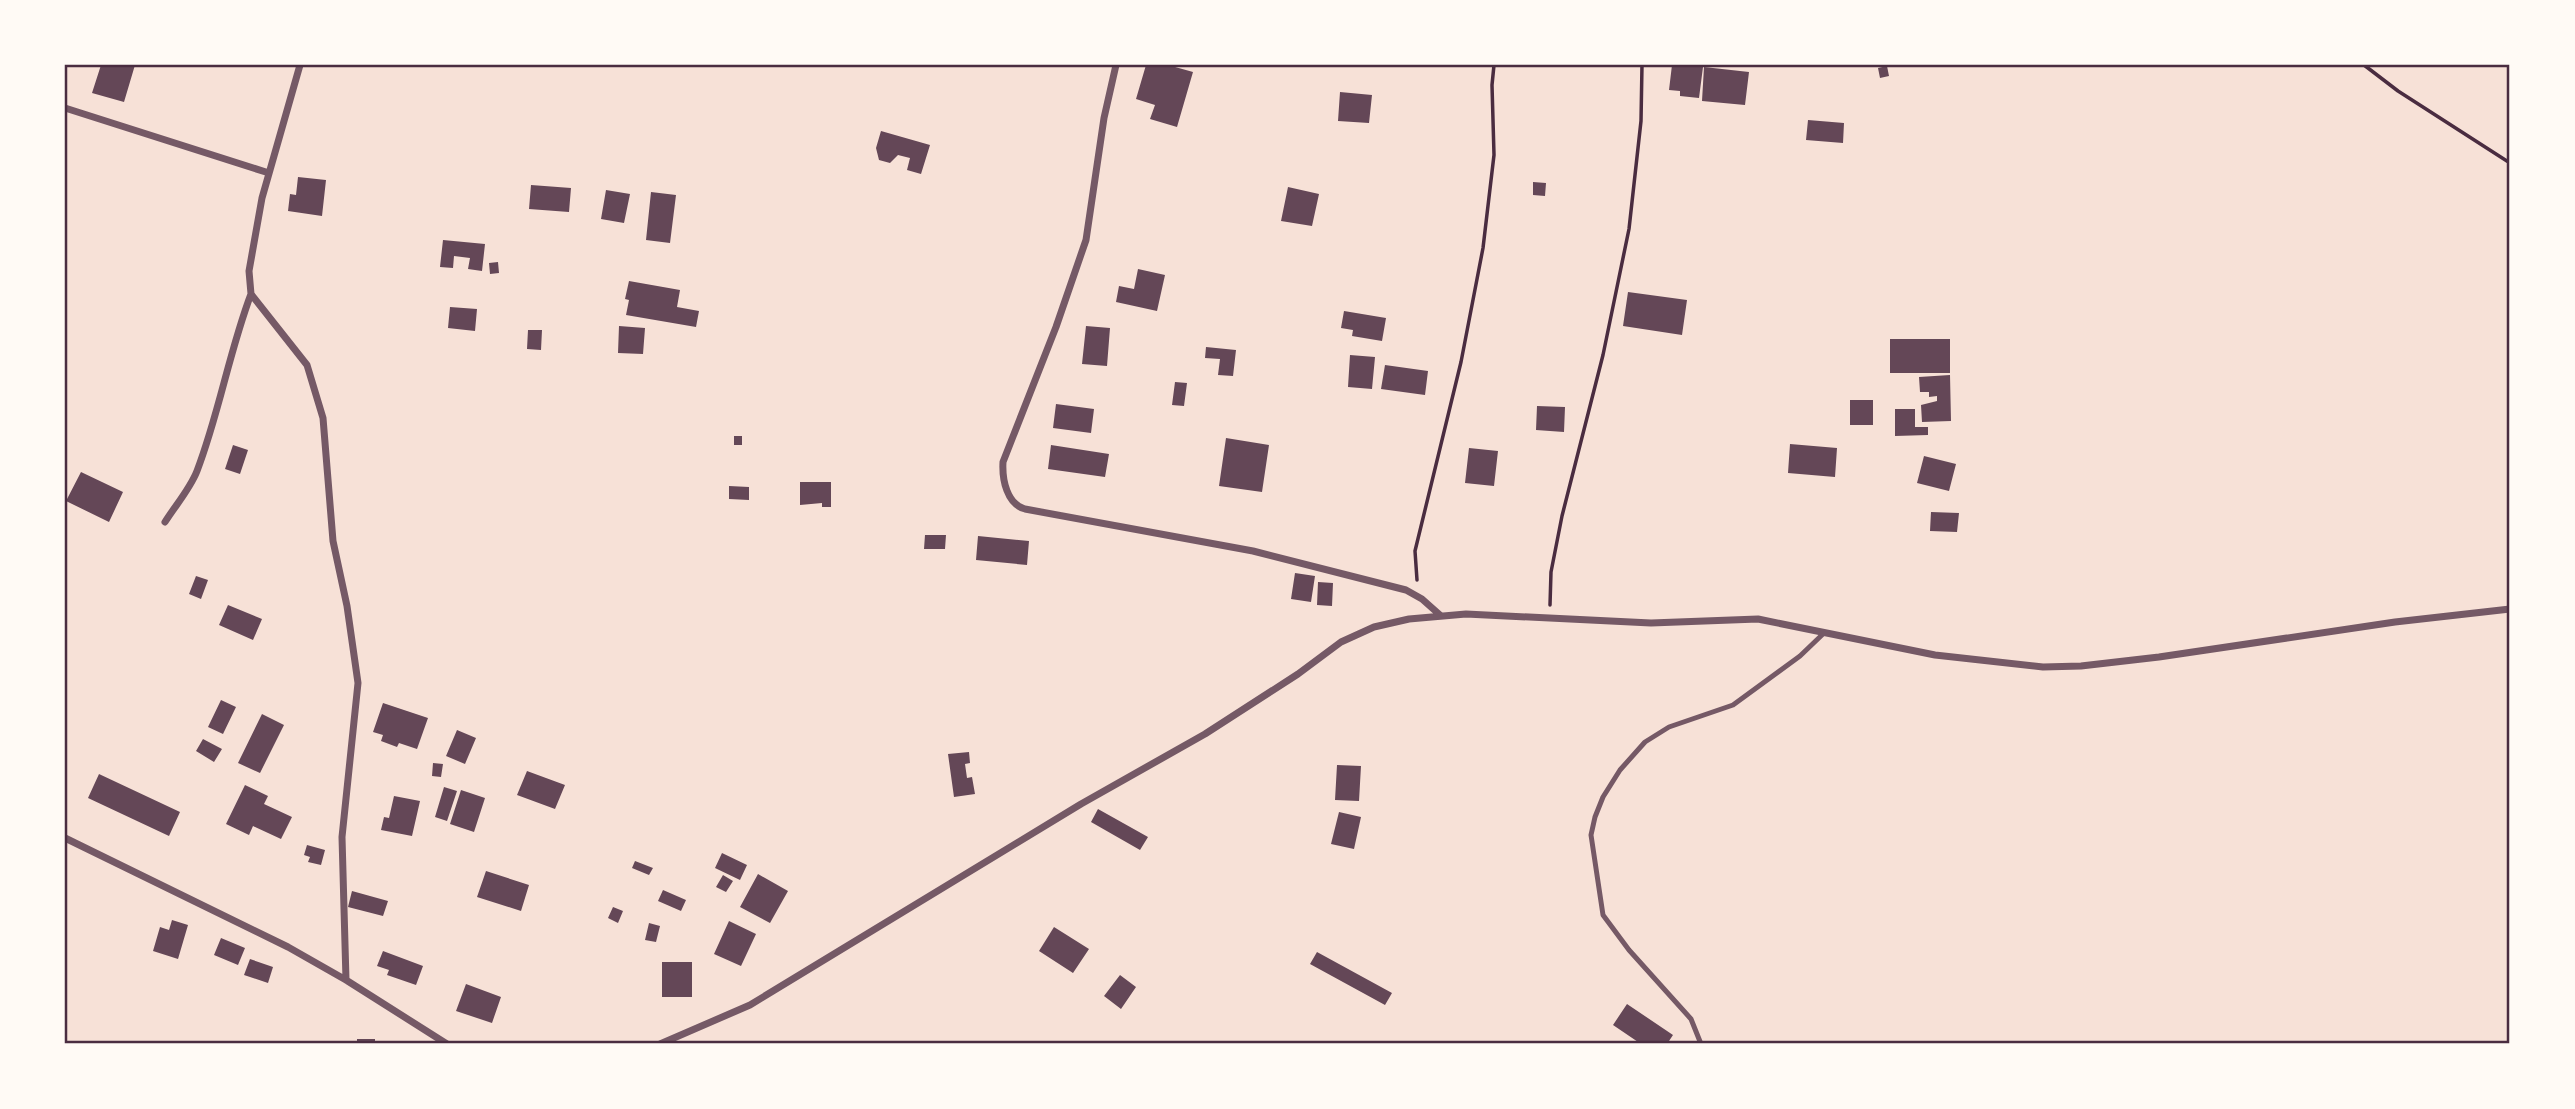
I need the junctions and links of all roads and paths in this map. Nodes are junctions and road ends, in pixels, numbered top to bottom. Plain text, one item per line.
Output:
1 (300, 65) edge
2 (1116, 65) edge
3 (1494, 65) edge
4 (1642, 65) edge
5 (2364, 65) edge
6 (65, 108) edge
7 (2510, 163) edge
8 (270, 173) junction
9 (251, 294) junction
10 (165, 522) dead end
11 (1422, 599) junction
12 (2510, 609) edge
13 (1440, 615) junction
14 (1549, 618) junction
15 (1824, 633) junction
16 (65, 838) edge
17 (346, 980) junction
18 (447, 1044) edge
19 (660, 1044) edge
20 (1701, 1044) edge

1 - 8 street
2 - 11 street
3 - 11 path
4 - 14 path
5 - 7 path
6 - 8 street
8 - 9 street
9 - 10 street
9 - 17 street
11 - 13 street
12 - 15 street
13 - 14 street
13 - 19 street
14 - 15 street
15 - 20 lane
16 - 17 street
17 - 18 street

